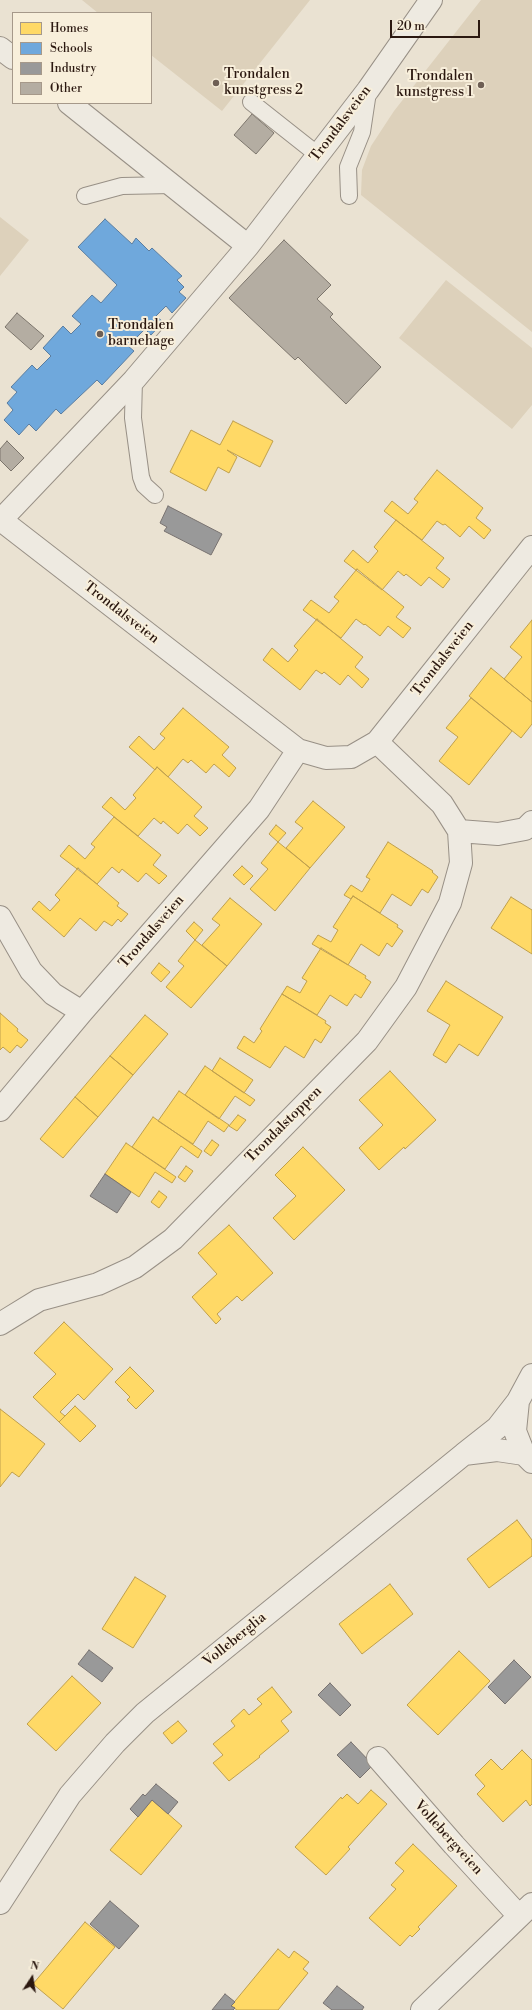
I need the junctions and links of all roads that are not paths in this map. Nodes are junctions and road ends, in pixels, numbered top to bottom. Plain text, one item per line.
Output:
1 (431, 0) edge
2 (0, 48) edge
3 (12, 57) edge
4 (368, 90) junction
5 (251, 102) dead end
6 (70, 104) edge
7 (318, 156) junction
8 (172, 185) junction
9 (85, 196) dead end
10 (349, 196) dead end
11 (248, 246) junction
12 (134, 380) junction
13 (155, 495) dead end
14 (1, 520) edge
15 (532, 547) edge
16 (377, 742) junction
17 (298, 750) junction
18 (532, 822) edge
19 (459, 831) junction
20 (0, 916) edge
21 (82, 1012) junction
22 (0, 1110) edge
23 (0, 1324) edge
24 (532, 1375) edge
25 (518, 1401) junction
26 (464, 1454) junction
27 (528, 1458) edge
28 (378, 1758) dead end
29 (0, 1903) edge
30 (526, 1910) edge
31 (422, 2010) edge

1 - 4 street, Trondalsveien
2 - 3 street
4 - 7 street, Trondalsveien
4 - 10 lane
5 - 7 lane
6 - 8 street
7 - 11 street, Trondalsveien
8 - 9 lane
8 - 11 street
11 - 12 street, Trondalsveien
12 - 13 lane
12 - 14 street, Trondalsveien
14 - 17 street, Trondalsveien
15 - 16 street, Trondalsveien
16 - 17 street, Trondalsveien
16 - 19 street, Trondalstoppen
17 - 21 street, Trondalsveien
18 - 19 street
19 - 23 street, Trondalstoppen
20 - 21 street
21 - 22 street, Trondalsveien
24 - 25 street
25 - 26 street, Volleberglia
25 - 27 street
26 - 27 street
26 - 29 street, Volleberglia
28 - 30 street, Vollebergveien
30 - 31 street, Vollebergveien

